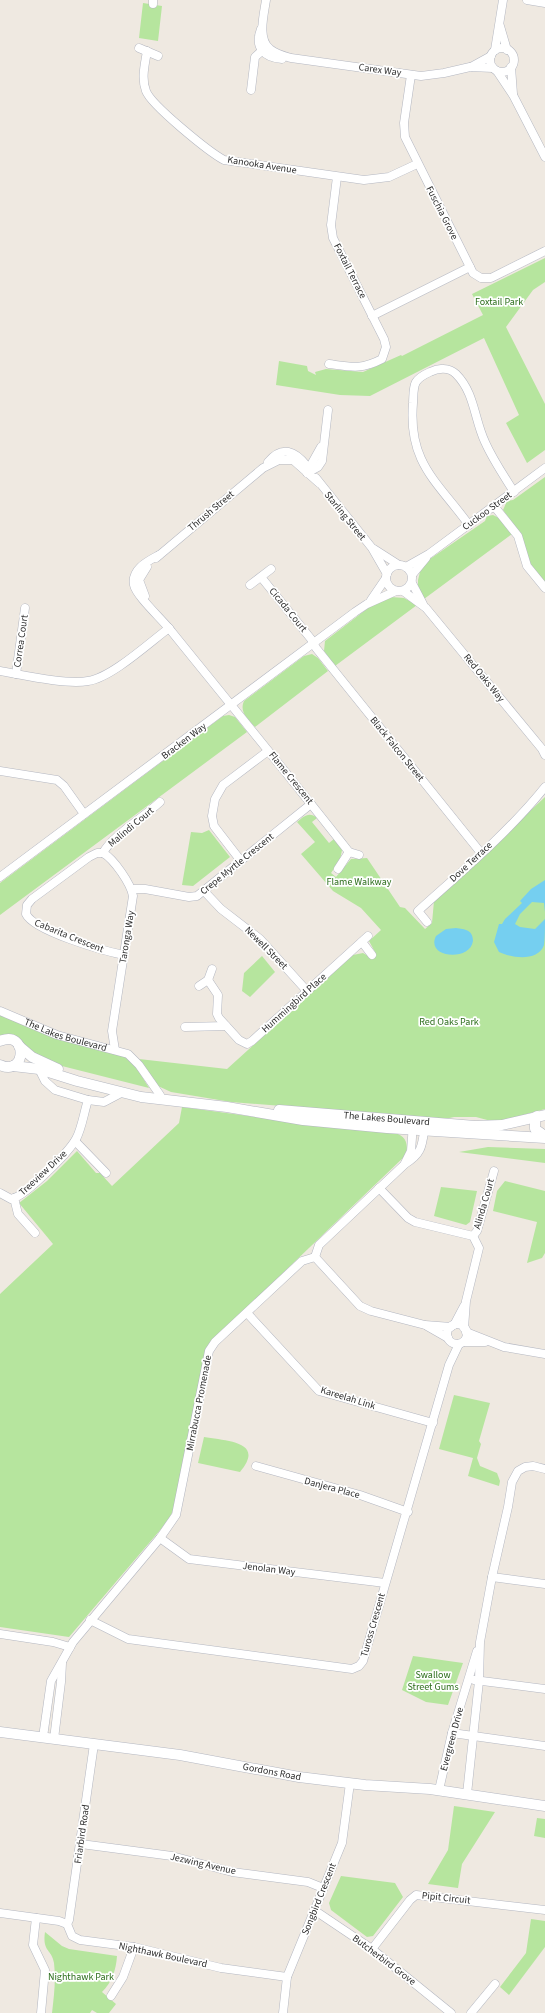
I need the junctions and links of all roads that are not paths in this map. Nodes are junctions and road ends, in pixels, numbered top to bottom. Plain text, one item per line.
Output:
1 (266, 0) edge
2 (503, 0) edge
3 (526, 0) edge
4 (545, 3) edge
5 (499, 24) junction
6 (264, 49) junction
7 (507, 50) junction
8 (493, 53) junction
9 (158, 56) dead end
10 (470, 67) junction
11 (511, 67) junction
12 (495, 69) junction
13 (410, 75) junction
14 (251, 90) dead end
15 (513, 95) junction
16 (542, 143) edge
17 (545, 157) edge
18 (417, 164) junction
19 (337, 177) junction
20 (545, 251) edge
21 (470, 267) junction
22 (372, 316) junction
23 (329, 364) dead end
24 (328, 410) dead end
25 (545, 468) edge
26 (309, 470) junction
27 (514, 492) junction
28 (494, 506) junction
29 (469, 525) junction
30 (372, 548) junction
31 (429, 554) junction
32 (402, 566) junction
33 (271, 569) dead end
34 (387, 576) junction
35 (261, 577) junction
36 (412, 579) junction
37 (250, 585) dead end
38 (545, 588) edge
39 (399, 591) junction
40 (368, 604) junction
41 (25, 608) dead end
42 (426, 608) junction
43 (169, 628) junction
44 (314, 644) junction
45 (0, 671) edge
46 (16, 674) junction
47 (231, 705) junction
48 (268, 751) junction
49 (544, 752) edge
50 (0, 771) edge
51 (545, 787) edge
52 (545, 795) edge
53 (534, 801) junction
54 (160, 802) dead end
55 (312, 804) junction
56 (84, 814) junction
57 (349, 852) junction
58 (481, 852) junction
59 (104, 853) junction
60 (359, 855) dead end
61 (241, 861) junction
62 (338, 869) dead end
63 (0, 877) edge
64 (204, 891) junction
65 (132, 893) junction
66 (427, 922) dead end
67 (368, 936) dead end
68 (362, 942) junction
69 (124, 955) junction
70 (372, 955) dead end
71 (212, 969) dead end
72 (208, 980) junction
73 (199, 986) dead end
74 (307, 991) junction
75 (0, 1011) edge
76 (226, 1026) junction
77 (185, 1027) dead end
78 (112, 1031) junction
79 (0, 1041) edge
80 (19, 1046) junction
81 (102, 1047) junction
82 (115, 1050) junction
83 (13, 1066) junction
84 (1, 1068) edge
85 (39, 1069) junction
86 (121, 1093) junction
87 (160, 1095) junction
88 (88, 1100) junction
89 (198, 1104) junction
90 (541, 1116) edge
91 (413, 1126) junction
92 (425, 1127) junction
93 (545, 1137) edge
94 (75, 1141) junction
95 (404, 1164) junction
96 (494, 1171) dead end
97 (106, 1173) dead end
98 (379, 1188) junction
99 (0, 1192) edge
100 (14, 1198) junction
101 (35, 1233) dead end
102 (473, 1236) junction
103 (315, 1257) junction
104 (466, 1301) junction
105 (247, 1313) junction
106 (425, 1325) junction
107 (453, 1326) junction
108 (465, 1330) junction
109 (455, 1341) junction
110 (490, 1342) junction
111 (545, 1354) edge
112 (433, 1422) junction
113 (256, 1466) dead end
114 (545, 1470) edge
115 (408, 1512) junction
116 (160, 1538) junction
117 (492, 1577) junction
118 (385, 1583) junction
119 (545, 1584) edge
120 (90, 1620) junction
121 (0, 1634) edge
122 (480, 1642) junction
123 (70, 1647) junction
124 (62, 1663) junction
125 (469, 1679) junction
126 (479, 1681) junction
127 (545, 1689) edge
128 (0, 1732) edge
129 (452, 1733) junction
130 (474, 1736) junction
131 (43, 1737) junction
132 (54, 1739) junction
133 (94, 1744) junction
134 (545, 1746) edge
135 (350, 1783) junction
136 (439, 1790) junction
137 (467, 1794) junction
138 (545, 1806) edge
139 (81, 1844) junction
140 (323, 1888) junction
141 (314, 1910) junction
142 (545, 1910) edge
143 (0, 1913) edge
144 (36, 1918) junction
145 (67, 1924) junction
146 (134, 1947) junction
147 (372, 1949) junction
148 (287, 1977) junction
149 (495, 1984) dead end
150 (111, 1996) dead end
151 (40, 2013) edge
152 (283, 2013) edge
153 (451, 2013) edge
154 (471, 2013) edge

1 - 6 street
2 - 5 street
3 - 4 street
5 - 7 street
5 - 8 street
6 - 13 street, Carex Way
6 - 14 street
7 - 8 street
7 - 11 street
8 - 10 street, Carex Way
8 - 12 street
9 - 19 street, Kanooka Avenue
10 - 12 street, Carex Way
10 - 13 street, Carex Way
11 - 12 street
11 - 15 street
12 - 15 street
13 - 18 street, Fuschia Grove
15 - 16 street
16 - 17 street
18 - 19 street, Kanooka Avenue
18 - 21 street, Fuschia Grove
19 - 22 street, Foxtail Terrace
20 - 21 street, Fuschia Grove
21 - 22 street
22 - 23 street, Foxtail Terrace
24 - 26 street
25 - 27 street, Cuckoo Street
26 - 30 street, Starling Street
26 - 43 street, Thrush Street
27 - 28 street, Cuckoo Street
27 - 29 street
28 - 29 street, Cuckoo Street
28 - 38 street
29 - 31 street, Cuckoo Street
30 - 32 street, Starling Street
30 - 34 street, Starling Street
31 - 32 street, Cuckoo Street
31 - 36 street, Cuckoo Street
32 - 34 street
32 - 36 street
33 - 35 street
34 - 39 street
34 - 40 street, Bracken Way
35 - 37 street
35 - 44 street, Cicada Court
36 - 39 street
36 - 42 street, Red Oaks Way
39 - 40 street, Bracken Way
39 - 42 street, Red Oaks Way
40 - 44 street, Bracken Way
41 - 46 street, Correa Court
42 - 49 street, Red Oaks Way
43 - 46 street
43 - 47 street, Thrush Street
44 - 47 street, Bracken Way
44 - 58 street, Black Falcon Street
45 - 46 street
47 - 48 street, Flame Crescent
47 - 56 street, Bracken Way
48 - 55 street, Flame Crescent
48 - 61 street
50 - 56 street
51 - 53 street, Dove Terrace
52 - 53 street, Dove Terrace
53 - 58 street, Dove Terrace
54 - 59 street, Malindi Court
55 - 57 street, Flame Crescent
55 - 61 street, Crepe Myrtle Crescent
56 - 63 street, Bracken Way
57 - 60 street
57 - 62 street
58 - 66 street, Dove Terrace
59 - 65 street
59 - 69 street, Cabarita Crescent
61 - 64 street, Crepe Myrtle Crescent
64 - 65 street, Crepe Myrtle Crescent
64 - 74 street, Newell Street
65 - 69 street, Taronga Way
67 - 68 street, Hummingbird Place
68 - 70 street
68 - 74 street, Hummingbird Place
69 - 78 street, Taronga Way
71 - 72 street
72 - 73 street
72 - 76 street, Hummingbird Place
74 - 76 street, Hummingbird Place
75 - 81 street, The Lakes Boulevard
76 - 77 street
78 - 81 street, Taronga Way
78 - 82 street, Taronga Way
79 - 80 street
80 - 83 street
80 - 87 street, The Lakes Boulevard
81 - 82 street, The Lakes Boulevard
82 - 87 street, The Lakes Boulevard
83 - 84 street, The Lakes Boulevard
83 - 85 street, The Lakes Boulevard
85 - 86 street, The Lakes Boulevard
85 - 88 street
86 - 88 street
86 - 89 street, The Lakes Boulevard
87 - 89 street, The Lakes Boulevard
88 - 94 street, Treeview Drive
89 - 91 street, The Lakes Boulevard
90 - 92 street, The Lakes Boulevard
90 - 93 street
91 - 92 street, The Lakes Boulevard
91 - 95 street
92 - 93 street, The Lakes Boulevard
92 - 95 street
94 - 97 street
94 - 100 street, Treeview Drive
95 - 98 street
96 - 102 street, Alinda Court
98 - 102 street
98 - 103 street
99 - 100 street
100 - 101 street
102 - 104 street
103 - 105 street, Mirrabucca Promenade
103 - 106 street
104 - 107 street
104 - 108 street
105 - 112 street, Kareelah Link
105 - 116 street, Mirrabucca Promenade
106 - 107 street
106 - 109 street
107 - 108 street
107 - 109 street
108 - 109 street
108 - 110 street
109 - 110 street
109 - 112 street, Tuross Crescent
110 - 111 street
112 - 115 street, Tuross Crescent
113 - 115 street, Danjera Place
114 - 117 street, Evergreen Drive
115 - 118 street, Tuross Crescent
116 - 118 street, Jenolan Way
116 - 120 street, Mirrabucca Promenade
117 - 119 street
117 - 122 street, Evergreen Drive
118 - 120 street, Tuross Crescent
120 - 123 street, Mirrabucca Promenade
121 - 123 street
122 - 125 street, Evergreen Drive
122 - 126 street, Evergreen Drive
123 - 124 street, Mirrabucca Promenade
124 - 131 street, Mirrabucca Promenade
124 - 132 street, Mirrabucca Promenade
125 - 126 street
125 - 129 street, Evergreen Drive
126 - 127 street
126 - 130 street, Evergreen Drive
128 - 131 street, Gordons Road
129 - 130 street
129 - 136 street, Evergreen Drive
130 - 134 street
130 - 137 street, Evergreen Drive
131 - 132 street, Gordons Road
132 - 133 street, Gordons Road
133 - 135 street, Gordons Road
133 - 139 street, Friarbird Road
135 - 136 street, Gordons Road
135 - 140 street, Songbird Crescent
136 - 137 street, Gordons Road
137 - 138 street, Gordons Road
139 - 140 street, Jezwing Avenue
139 - 145 street, Friarbird Road
140 - 141 street, Songbird Crescent
141 - 147 street, Butcherbird Grove
141 - 148 street, Songbird Crescent
142 - 147 street, Pipit Circuit
143 - 144 street
144 - 145 street
144 - 151 street
145 - 146 street, Nighthawk Boulevard
146 - 148 street, Nighthawk Boulevard
146 - 150 street
147 - 153 street, Butcherbird Grove
148 - 152 street, Songbird Crescent
149 - 154 street

